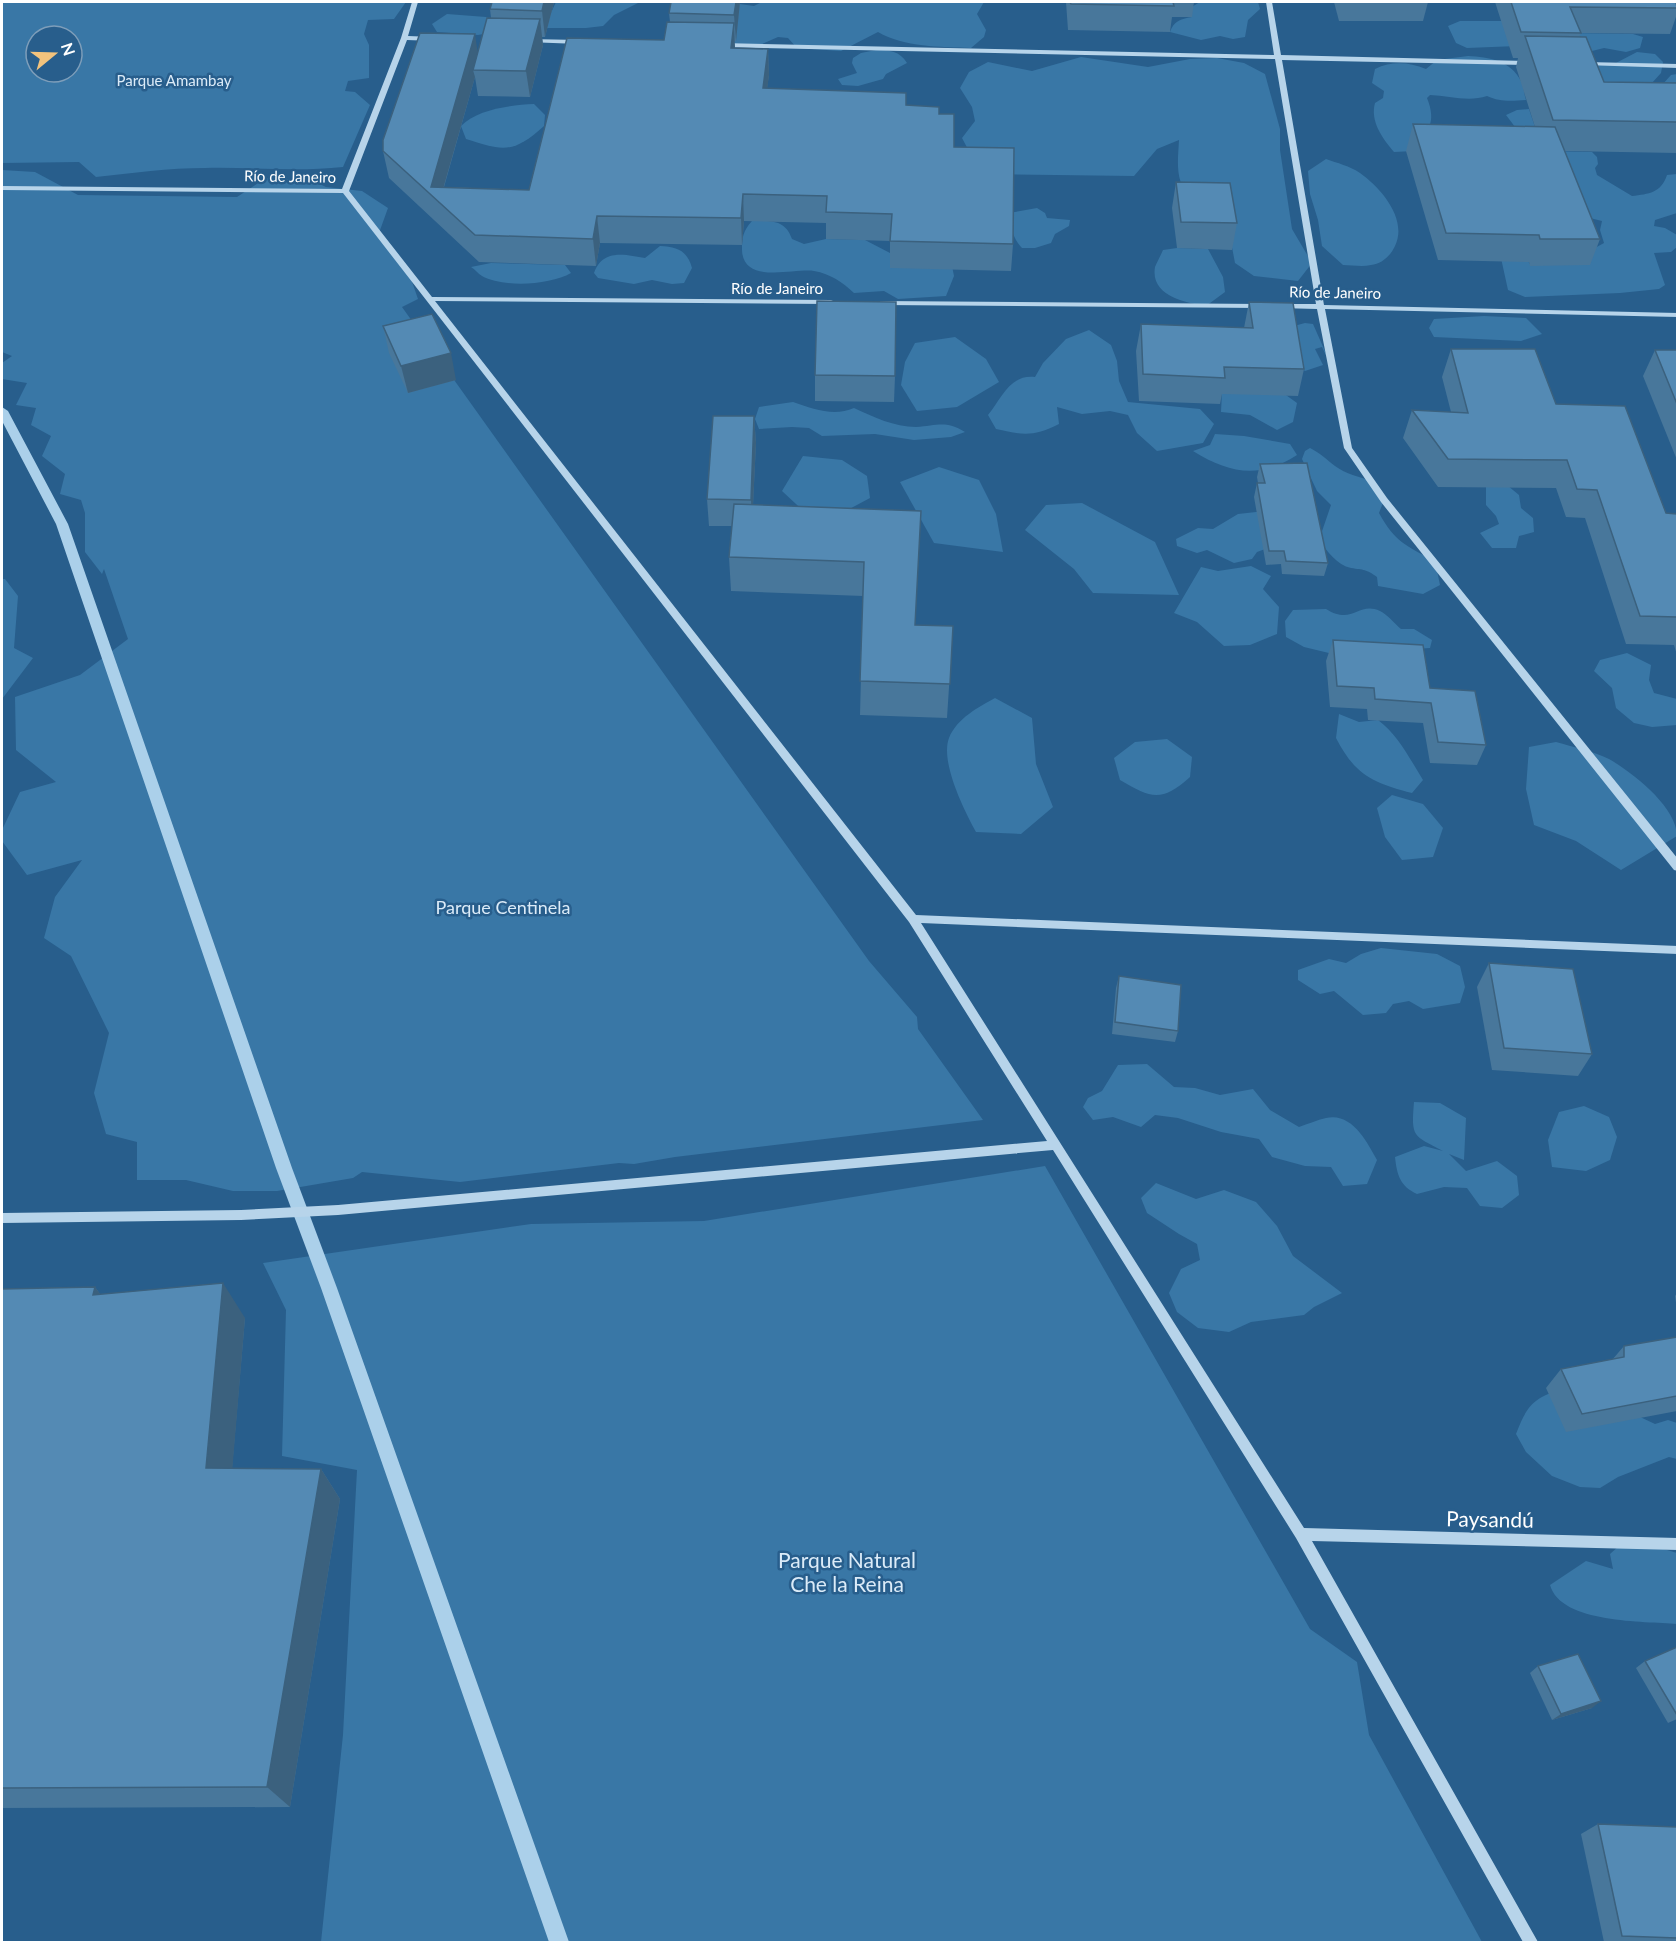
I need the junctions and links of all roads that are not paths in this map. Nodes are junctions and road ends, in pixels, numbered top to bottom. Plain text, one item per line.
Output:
1 (415, 2) edge
2 (1269, 2) edge
3 (404, 38) junction
4 (440, 39) edge
5 (524, 40) edge
6 (584, 42) edge
7 (715, 45) edge
8 (1278, 56) junction
9 (1534, 63) edge
10 (1582, 64) edge
11 (1677, 66) edge
12 (2, 188) edge
13 (345, 191) junction
14 (430, 299) junction
15 (846, 303) edge
16 (869, 303) edge
17 (1321, 306) junction
18 (1677, 315) edge
19 (1677, 867) edge
20 (914, 919) junction
21 (1677, 950) edge
22 (1054, 1145) junction
23 (2, 1218) edge
24 (1301, 1534) junction
25 (1677, 1544) edge
26 (1531, 1942) edge

1 - 3 street
2 - 8 street
3 - 4 street
3 - 13 street
5 - 6 street
7 - 8 street
8 - 9 street
8 - 17 street
10 - 11 street
12 - 13 street, Río de Janeiro
13 - 14 street, Río de Janeiro
14 - 15 street, Río de Janeiro
14 - 20 street
16 - 17 street, Río de Janeiro
17 - 18 street, Río de Janeiro
17 - 19 street
20 - 21 street
20 - 22 street
22 - 23 street
22 - 24 street
24 - 25 street, Paysandú
24 - 26 street

